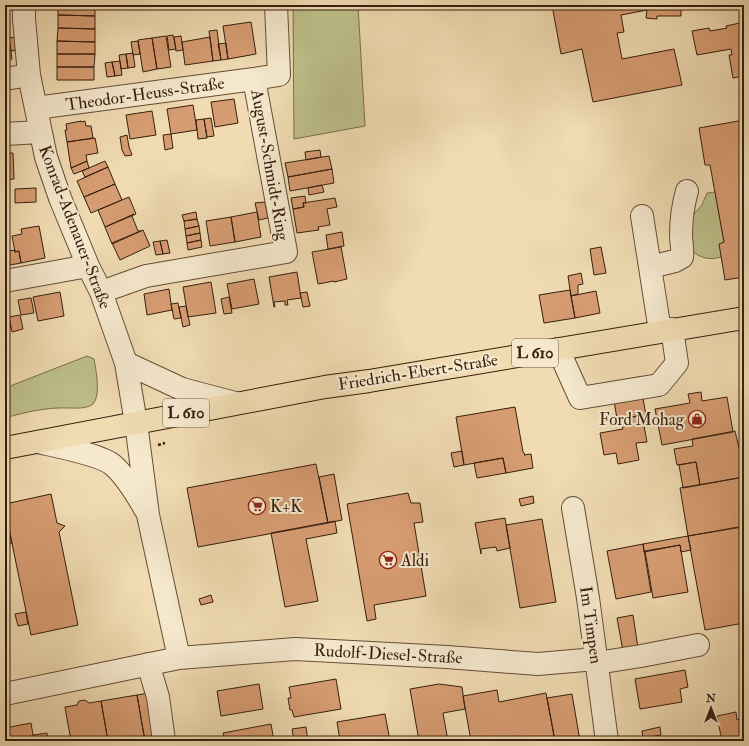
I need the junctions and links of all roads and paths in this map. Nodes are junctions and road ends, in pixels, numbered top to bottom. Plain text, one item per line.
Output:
1 (24, 5) edge
2 (276, 5) edge
3 (28, 75) junction
4 (5, 79) edge
5 (254, 79) junction
6 (36, 108) junction
7 (40, 132) junction
8 (5, 134) edge
9 (687, 191) dead end
10 (642, 216) dead end
11 (88, 266) junction
12 (650, 267) junction
13 (5, 281) edge
14 (100, 292) junction
15 (744, 318) edge
16 (666, 330) junction
17 (558, 349) junction
18 (126, 363) junction
19 (235, 403) junction
20 (136, 424) junction
21 (38, 442) junction
22 (5, 448) edge
23 (573, 508) dead end
24 (148, 515) junction
25 (698, 645) dead end
26 (179, 658) junction
27 (597, 661) junction
28 (148, 664) junction
29 (5, 694) edge
30 (164, 741) edge
31 (607, 741) edge

1 - 3 street, Konrad-Adenauer-Straße
2 - 5 street, August-Schmidt-Ring
3 - 4 street
3 - 6 street, Konrad-Adenauer-Straße
5 - 6 street, Theodor-Heuss-Straße
5 - 14 street, August-Schmidt-Ring
6 - 7 street, Konrad-Adenauer-Straße
7 - 8 street
7 - 11 street, Konrad-Adenauer-Straße
9 - 12 street
10 - 12 street
11 - 13 street
11 - 14 street, Konrad-Adenauer-Straße
12 - 16 street
14 - 18 street, Konrad-Adenauer-Straße
15 - 16 main road, Friedrich-Ebert-Straße / L 610
16 - 17 main road, Friedrich-Ebert-Straße / L 610
16 - 17 street
17 - 19 main road, Friedrich-Ebert-Straße / L 610
18 - 19 street, Friedrich-Ebert-Straße
18 - 20 street, Konrad-Adenauer-Straße
19 - 20 main road, Friedrich-Ebert-Straße / L 610
20 - 21 main road, Friedrich-Ebert-Straße / L 610
20 - 24 street
21 - 22 main road, Friedrich-Ebert-Straße / L 610
21 - 24 street
23 - 27 street, Im Timpen
24 - 26 street
25 - 27 street, Rudolf-Diesel-Straße
26 - 27 street, Rudolf-Diesel-Straße
26 - 28 street, Rudolf-Diesel-Straße
27 - 31 street, Im Timpen
28 - 29 street, Rudolf-Diesel-Straße
28 - 30 street

